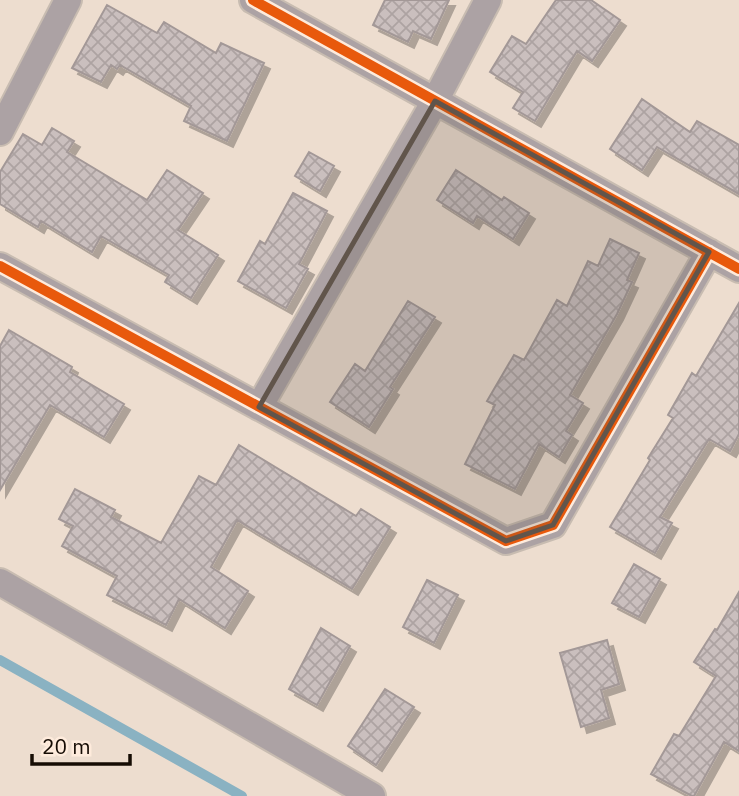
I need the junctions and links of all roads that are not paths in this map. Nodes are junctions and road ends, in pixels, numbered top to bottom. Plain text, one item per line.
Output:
1 (68, 0) edge
2 (253, 0) edge
3 (488, 0) edge
4 (435, 101) junction
5 (0, 131) edge
6 (709, 252) junction
7 (0, 266) edge
8 (739, 269) edge
9 (259, 407) junction
10 (0, 582) edge
11 (372, 796) edge

1 - 5 street
2 - 4 street
3 - 4 street
4 - 6 street
4 - 9 street
6 - 8 street
6 - 9 street
7 - 9 street
10 - 11 street

